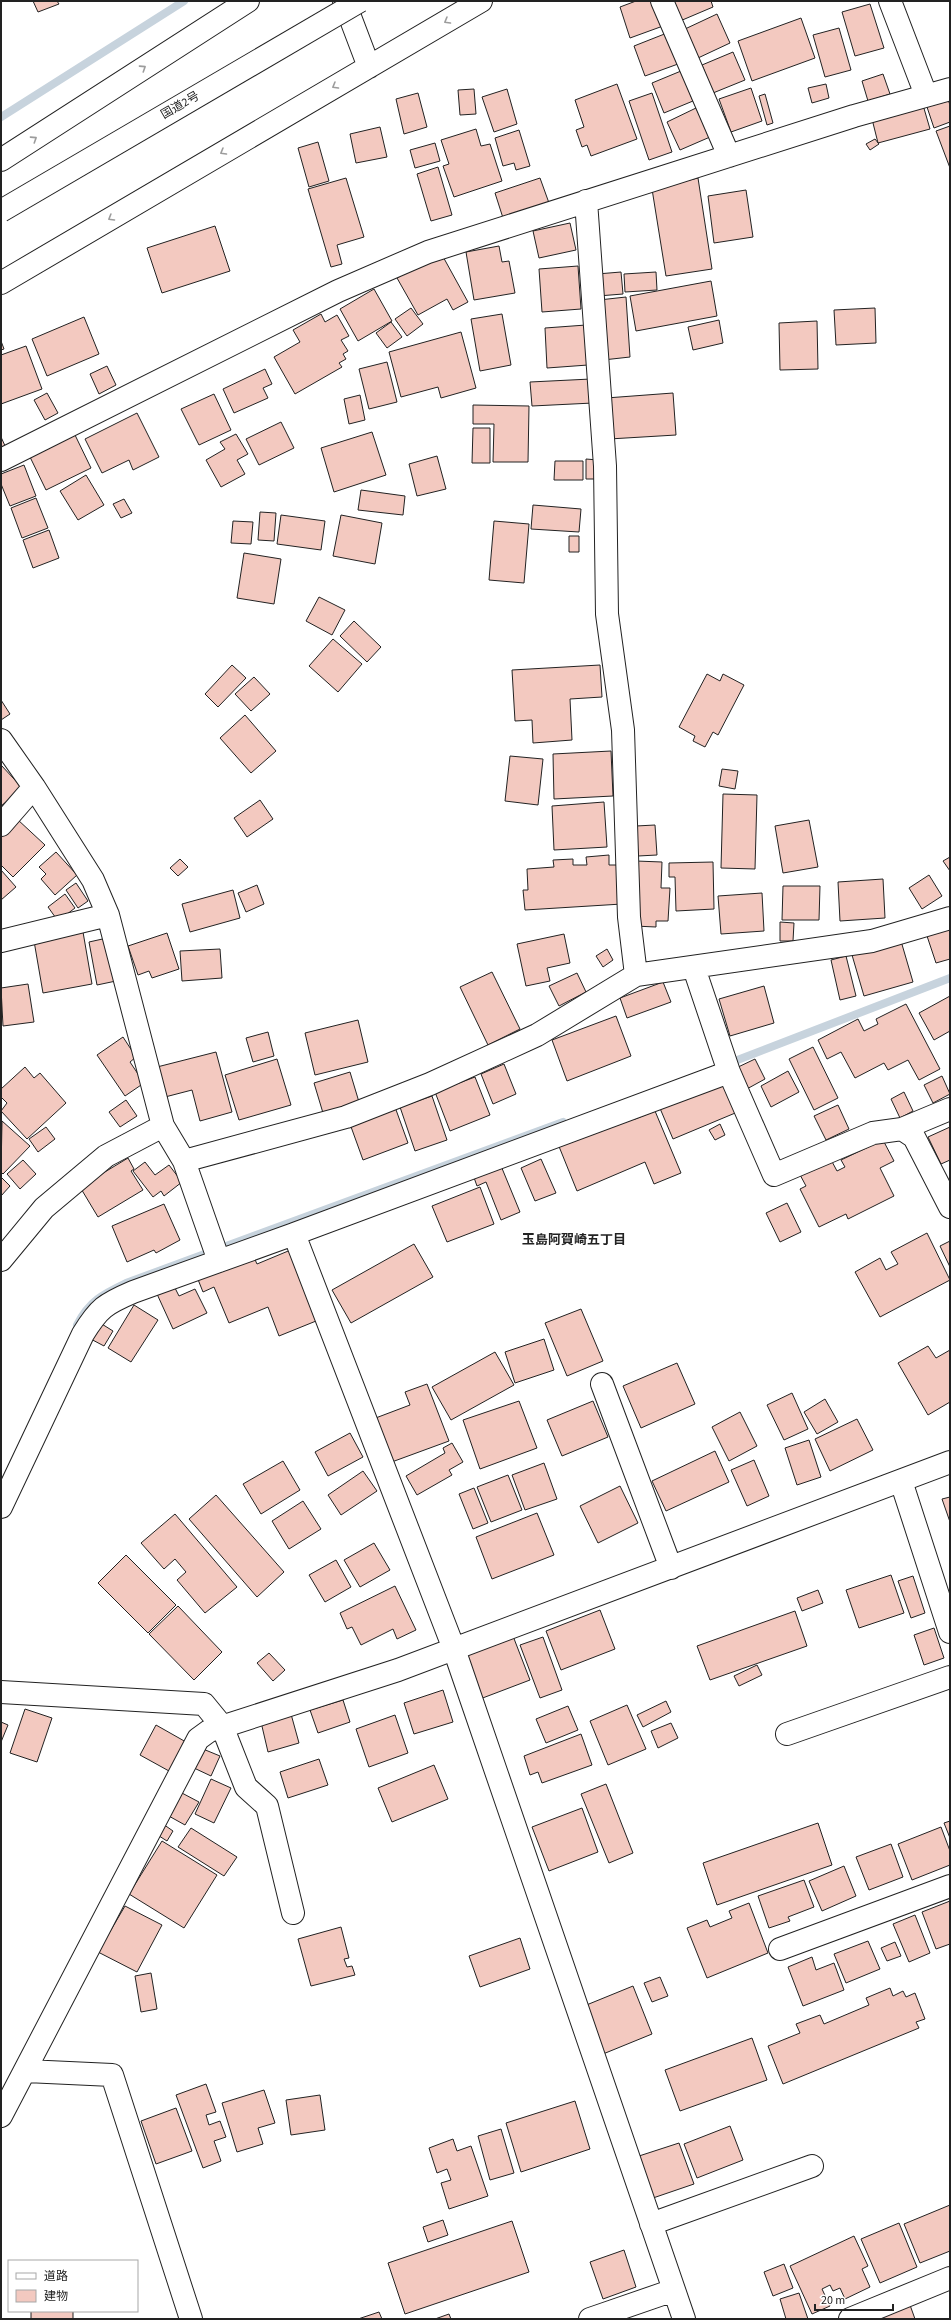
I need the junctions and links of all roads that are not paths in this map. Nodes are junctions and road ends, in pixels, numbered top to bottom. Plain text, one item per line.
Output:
1 (248, 1) edge
2 (344, 1) edge
3 (360, 1) edge
4 (481, 1) edge
5 (662, 1) edge
6 (890, 1) edge
7 (369, 67) junction
8 (950, 89) edge
9 (926, 95) junction
10 (729, 156) junction
11 (1, 160) edge
12 (586, 201) junction
13 (1, 211) edge
14 (1, 283) edge
15 (1, 460) edge
16 (1, 740) edge
17 (34, 787) junction
18 (1, 826) edge
19 (108, 915) junction
20 (950, 918) edge
21 (1, 941) edge
22 (694, 968) junction
23 (636, 975) junction
24 (729, 1072) junction
25 (950, 1109) edge
26 (164, 1126) junction
27 (902, 1129) junction
28 (184, 1161) junction
29 (950, 1207) edge
30 (294, 1234) junction
31 (216, 1254) junction
32 (1, 1260) edge
33 (602, 1384) dead end
34 (950, 1462) edge
35 (901, 1481) junction
36 (1, 1507) edge
37 (671, 1568) junction
38 (950, 1632) edge
39 (454, 1650) junction
40 (950, 1677) edge
41 (1, 1692) edge
42 (222, 1726) junction
43 (787, 1734) dead end
44 (950, 1886) edge
45 (293, 1913) dead end
46 (780, 1949) dead end
47 (26, 2071) junction
48 (1, 2116) edge
49 (812, 2166) dead end
50 (651, 2224) junction
51 (950, 2278) edge
52 (674, 2290) junction
53 (191, 2319) edge
54 (590, 2319) edge
55 (684, 2319) edge
56 (850, 2319) edge

11 -> 1 main road
2 - 7 main road
3 - 13 main road, 国道2号, bridge
4 -> 7 main road
5 - 10 main road
6 - 9 main road
7 -> 14 main road
8 - 9 main road
9 - 10 main road
10 - 12 main road
12 - 15 main road
12 - 23 main road
16 - 17 main road
17 - 18 main road
17 - 19 main road
19 - 21 main road
19 - 26 main road
20 - 22 main road
22 - 23 main road
22 - 24 main road
23 - 28 main road
24 - 27 main road
24 - 30 main road
25 - 27 main road
26 - 28 main road
26 - 32 main road
27 - 29 main road
28 - 31 main road
30 - 31 main road
30 - 39 main road
31 - 36 main road
33 - 37 main road
34 - 35 main road
35 - 37 main road
35 - 38 main road
37 - 39 main road
39 - 42 main road
39 - 50 main road
40 - 43 main road
41 - 42 main road
42 - 45 main road
42 - 47 main road
44 - 46 main road
47 - 48 main road
47 - 53 main road
49 - 50 main road
50 - 52 main road
51 - 56 main road
52 - 54 main road
52 - 55 main road

